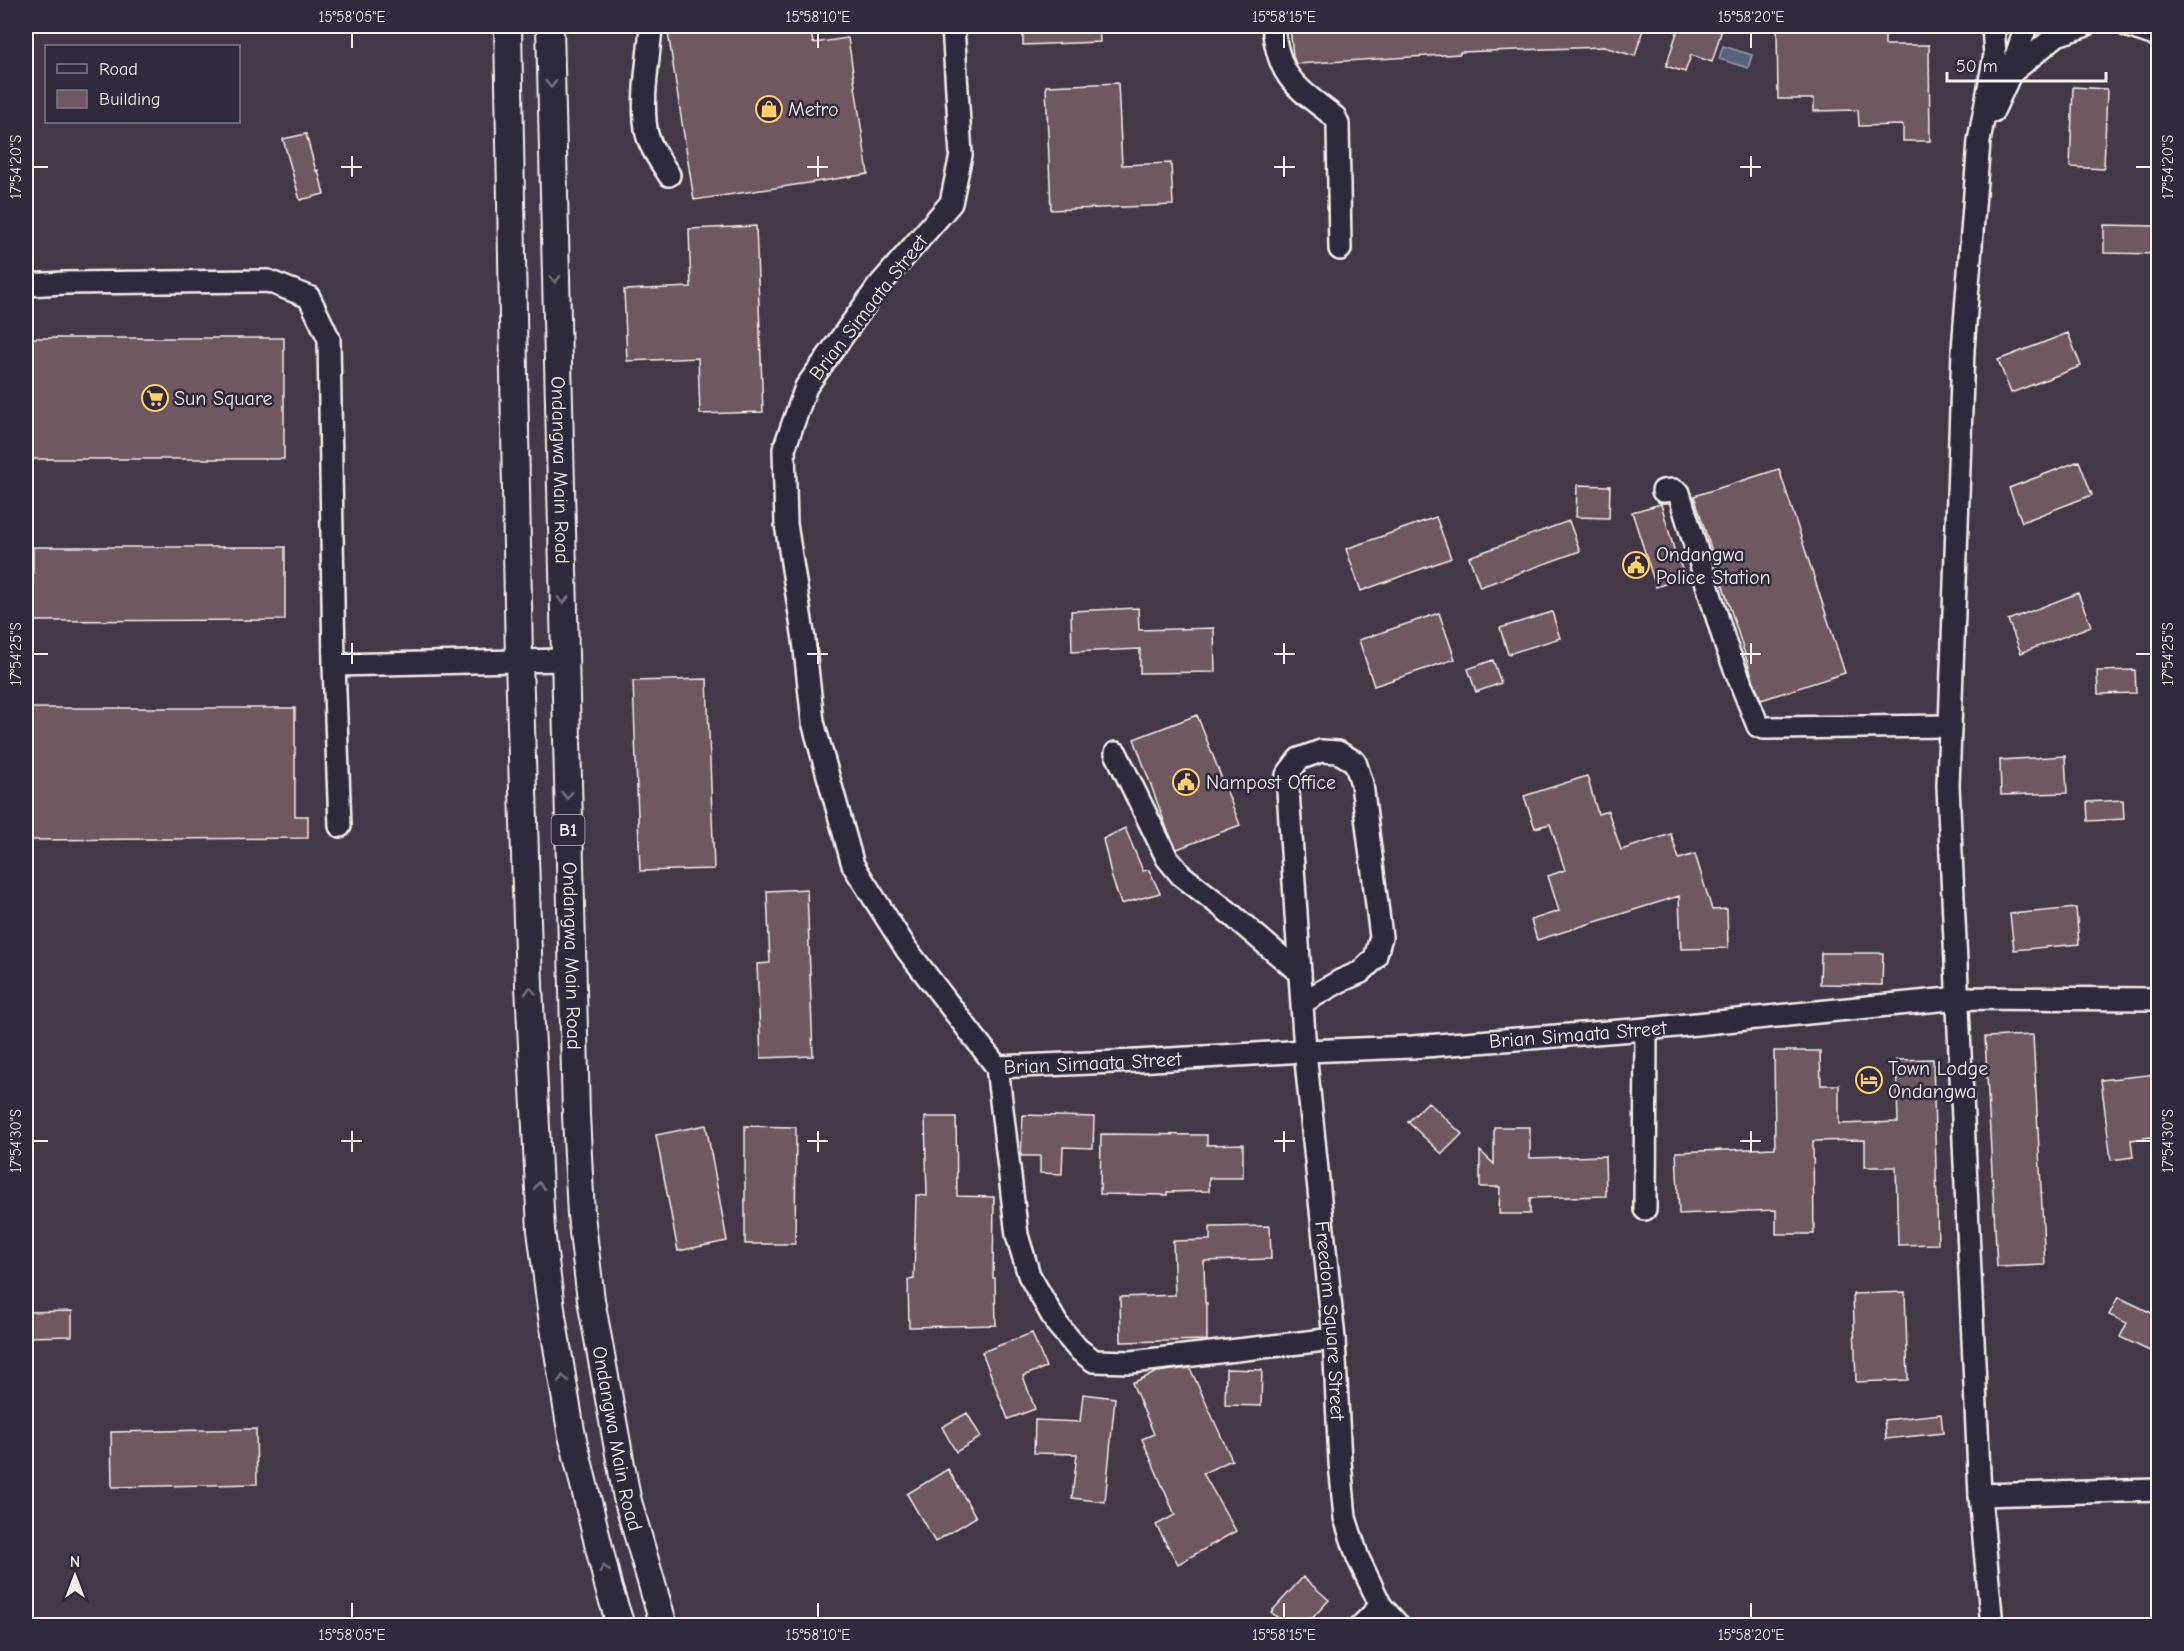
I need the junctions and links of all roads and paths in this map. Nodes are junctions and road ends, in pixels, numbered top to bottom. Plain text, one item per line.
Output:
1 (508, 26) edge
2 (549, 26) edge
3 (651, 26) edge
4 (953, 26) edge
5 (1273, 26) edge
6 (1993, 26) edge
7 (2026, 26) edge
8 (2084, 26) edge
9 (2128, 26) edge
10 (2158, 36) edge
11 (2010, 74) junction
12 (1979, 141) junction
13 (669, 175) dead end
14 (1340, 249) dead end
15 (26, 285) edge
16 (1663, 490) dead end
17 (564, 660) junction
18 (519, 661) junction
19 (334, 664) junction
20 (1950, 726) junction
21 (1116, 753) dead end
22 (340, 826) dead end
23 (1300, 973) junction
24 (1959, 998) junction
25 (2158, 999) edge
26 (1304, 1002) junction
27 (1646, 1029) junction
28 (1305, 1051) junction
29 (997, 1067) junction
30 (1645, 1209) dead end
31 (1334, 1339) junction
32 (2158, 1490) edge
33 (1980, 1495) junction
34 (1381, 1606) junction
35 (621, 1626) edge
36 (664, 1626) edge
37 (1361, 1626) edge
38 (1399, 1626) edge
39 (1992, 1626) edge

1 - 18 main road, Ondangwa Main Road / B1
2 -> 17 main road, Ondangwa Main Road / B1
3 - 13 street
4 - 29 street, Brian Simaata Street
5 - 14 street
6 - 12 street
7 - 11 street
8 - 11 street
9 - 10 street
11 - 12 street
12 - 20 street
15 - 19 street
16 - 20 street
17 - 18 street
17 -> 36 main road, Ondangwa Main Road / B1
18 - 19 street
35 -> 18 main road, Ondangwa Main Road / B1
19 - 22 street
20 - 24 street
21 - 23 street
23 - 26 street, Freedom Square Street
23 - 26 street, Freedom Square Street
24 - 25 street, Brian Simaata Street
24 - 27 street, Brian Simaata Street
24 - 33 street
26 - 28 street, Freedom Square Street
27 - 28 street, Brian Simaata Street
27 - 30 street
28 - 29 street, Brian Simaata Street
28 - 31 street, Freedom Square Street
29 - 31 street
31 - 34 street, Freedom Square Street
32 - 33 street
33 - 39 street
34 - 37 street
34 - 38 street, Freedom Square Street

